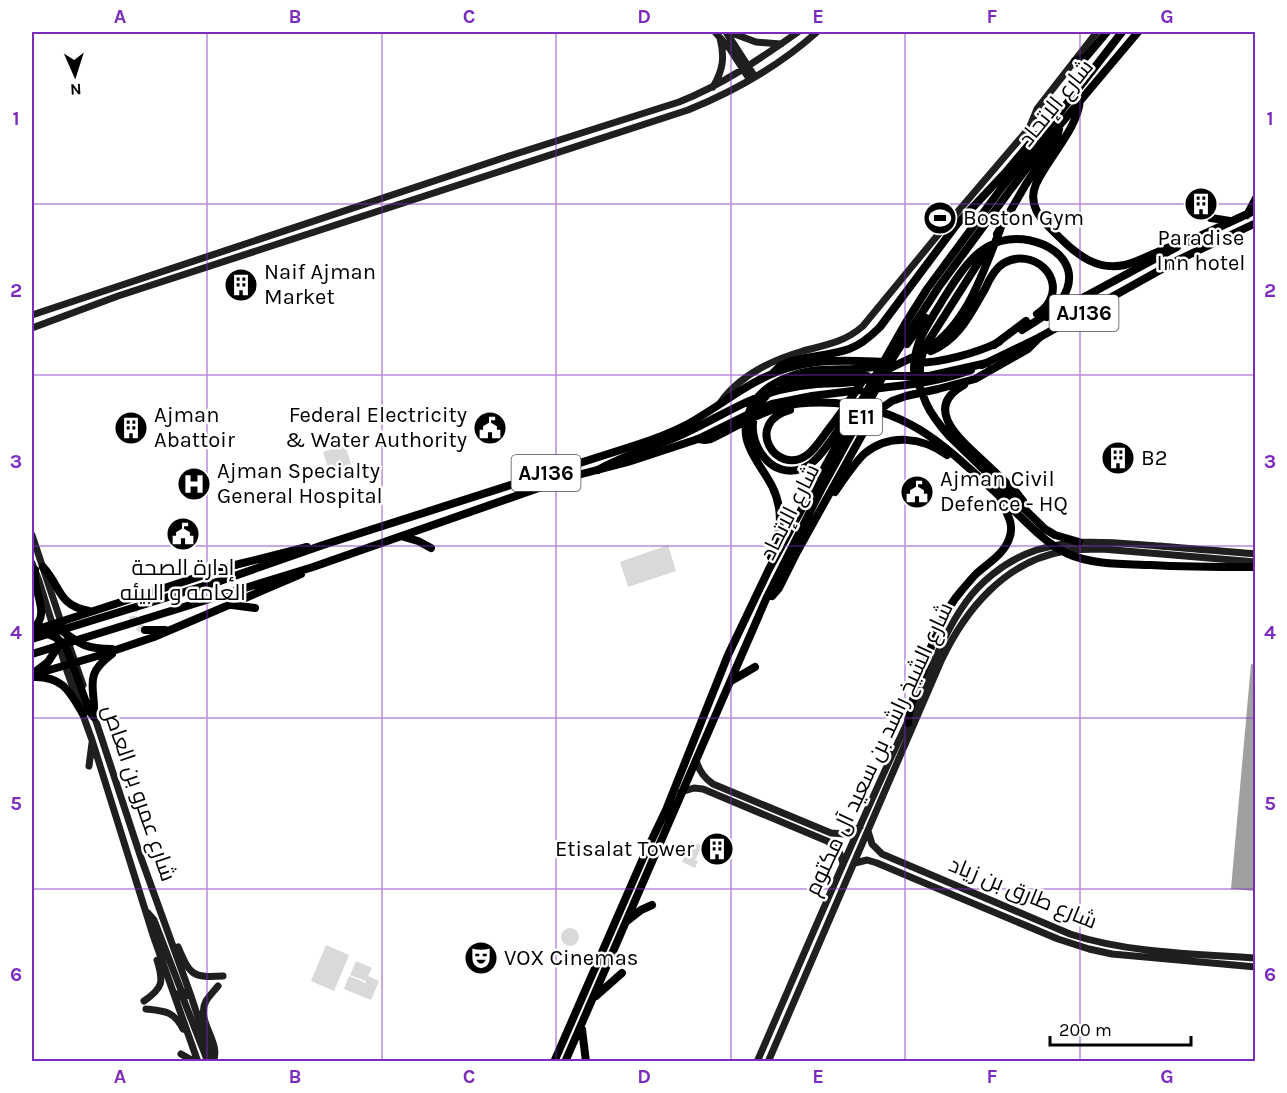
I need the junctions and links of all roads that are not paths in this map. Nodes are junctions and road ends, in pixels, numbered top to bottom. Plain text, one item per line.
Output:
1 (798, 32) edge
2 (817, 32) edge
3 (1097, 32) edge
4 (1107, 32) edge
5 (1122, 32) edge
6 (1137, 32) edge
7 (722, 33) edge
8 (781, 44) junction
9 (1075, 61) junction
10 (746, 67) junction
11 (752, 79) junction
12 (713, 87) junction
13 (1080, 100) junction
14 (1059, 126) junction
15 (1048, 129) junction
16 (494, 161) junction
17 (1007, 187) junction
18 (446, 188) junction
19 (1256, 198) edge
20 (1256, 210) edge
21 (1247, 214) junction
22 (1211, 218) dead end
23 (1232, 221) junction
24 (1256, 223) edge
25 (1000, 230) junction
26 (1192, 239) junction
27 (944, 298) junction
28 (32, 315) edge
29 (32, 328) edge
30 (1022, 330) junction
31 (1040, 337) junction
32 (994, 345) junction
33 (919, 354) junction
34 (893, 358) junction
35 (987, 363) junction
36 (774, 373) junction
37 (975, 379) junction
38 (920, 386) junction
39 (813, 402) junction
40 (719, 405) junction
41 (850, 421) junction
42 (698, 439) junction
43 (598, 470) junction
44 (977, 475) junction
45 (996, 492) junction
46 (816, 519) junction
47 (1038, 521) junction
48 (32, 535) edge
49 (403, 537) junction
50 (1079, 542) junction
51 (323, 545) junction
52 (431, 548) dead end
53 (1256, 554) edge
54 (1256, 562) edge
55 (36, 567) edge
56 (313, 567) junction
57 (1256, 567) edge
58 (769, 569) junction
59 (182, 574) dead end
60 (176, 585) junction
61 (154, 592) junction
62 (126, 593) dead end
63 (766, 600) junction
64 (123, 602) junction
65 (137, 605) dead end
66 (231, 605) junction
67 (255, 608) dead end
68 (90, 612) junction
69 (61, 621) junction
70 (52, 624) junction
71 (176, 628) junction
72 (145, 630) dead end
73 (34, 631) edge
74 (32, 639) edge
75 (64, 639) junction
76 (119, 649) junction
77 (32, 654) edge
78 (51, 658) junction
79 (70, 666) junction
80 (755, 668) dead end
81 (32, 675) edge
82 (730, 681) junction
83 (83, 714) junction
84 (94, 717) junction
85 (908, 723) junction
86 (92, 740) junction
87 (696, 760) junction
88 (89, 766) dead end
89 (722, 787) junction
90 (681, 792) junction
91 (751, 792) dead end
92 (719, 795) junction
93 (740, 795) junction
94 (773, 801) dead end
95 (778, 811) junction
96 (860, 827) junction
97 (827, 831) junction
98 (868, 831) junction
99 (822, 838) junction
100 (114, 839) dead end
101 (124, 842) junction
102 (855, 863) junction
103 (844, 864) junction
104 (903, 864) junction
105 (899, 872) junction
106 (652, 905) dead end
107 (146, 912) junction
108 (1027, 916) junction
109 (627, 921) junction
110 (1023, 925) junction
111 (167, 930) junction
112 (153, 935) junction
113 (1230, 956) junction
114 (1256, 958) edge
115 (1229, 965) junction
116 (1256, 968) edge
117 (622, 973) dead end
118 (223, 976) dead end
119 (218, 986) dead end
120 (173, 992) junction
121 (191, 996) junction
122 (593, 998) junction
123 (144, 1001) dead end
124 (146, 1009) dead end
125 (582, 1025) junction
126 (192, 1044) junction
127 (181, 1054) dead end
128 (555, 1059) edge
129 (197, 1062) edge
130 (208, 1062) edge
131 (213, 1062) edge
132 (565, 1062) edge
133 (586, 1062) edge
134 (757, 1062) edge
135 (768, 1062) edge

1 - 8 main road
2 - 11 main road
3 - 9 main road
4 - 9 highway
5 - 15 highway, شارع الإتحاد / E11
6 - 13 highway, شارع الإتحاد / E11
7 - 8 main road
7 - 10 main road
7 - 12 main road
8 - 10 main road
9 - 40 main road
10 - 11 main road
10 - 12 main road
11 - 18 main road
12 - 16 main road
13 - 14 highway, شارع الإتحاد / E11
13 - 26 highway
14 - 17 highway, شارع الإتحاد / E11
14 - 25 highway
15 - 17 highway, شارع الإتحاد / E11
15 - 36 highway
16 - 18 main road
16 - 28 main road
17 - 34 highway, شارع الإتحاد / E11
18 - 29 main road
19 - 21 main road
20 - 21 main road, AJ136
21 - 23 main road, AJ136
22 - 23 main road
23 - 26 main road, AJ136
24 - 31 main road, AJ136
25 - 33 highway
25 - 38 highway
26 - 30 main road, AJ136
27 - 30 highway
27 - 34 highway
27 - 38 highway
30 - 32 main road, AJ136
31 - 35 main road, AJ136
31 - 37 highway
32 - 33 highway
32 - 34 main road, AJ136
33 - 43 highway
34 - 36 main road, AJ136
34 - 39 highway
34 - 41 highway, شارع الإتحاد / E11
34 - 58 highway
34 - 63 highway, شارع الإتحاد / E11
35 - 41 highway
35 - 42 main road, AJ136
36 - 40 main road, AJ136
37 - 46 highway
37 - 47 highway
38 - 47 highway
39 - 42 highway
39 - 44 highway
40 - 51 main road, AJ136
41 - 58 highway, شارع الإتحاد / E11
42 - 43 main road, AJ136
43 - 49 main road, AJ136
44 - 45 highway
44 - 46 highway
45 - 57 highway
45 - 85 highway
46 - 63 highway
47 - 50 highway
48 - 55 main road
49 - 52 main road
49 - 56 main road, AJ136
50 - 53 main road, شارع الشيخ راشد بن سعيد آل مكتوم
50 - 85 main road, شارع الشيخ راشد بن سعيد آل مكتوم
51 - 60 main road
51 - 74 main road, AJ136
54 - 98 main road, شارع الشيخ راشد بن سعيد آل مكتوم
55 - 68 main road
55 - 69 main road
55 - 70 main road
55 - 73 main road
56 - 66 main road
56 - 77 main road, AJ136
58 - 128 highway, شارع الإتحاد / E11
59 - 60 main road
60 - 61 main road
61 - 64 main road
61 - 65 main road
62 - 64 main road
63 - 82 highway, شارع الإتحاد / E11
64 - 68 main road
66 - 67 main road
66 - 71 main road
68 - 69 main road
68 - 75 main road
69 - 70 main road
69 - 75 main road
70 - 73 main road
70 - 75 main road
71 - 72 main road
71 - 76 main road
73 - 75 main road
73 - 78 main road
75 - 76 main road
75 - 78 main road
75 - 79 main road
76 - 79 main road
76 - 84 main road
78 - 81 main road
79 - 81 main road
79 - 83 main road, شارع عمرو بن العاص
79 - 84 main road
80 - 82 highway
81 - 83 main road
82 - 87 highway, شارع الإتحاد / E11
83 - 86 main road, شارع عمرو بن العاص
84 - 111 main road, شارع عمرو بن العاص
85 - 96 main road, شارع الشيخ راشد بن سعيد آل مكتوم
86 - 88 main road
86 - 101 main road, شارع عمرو بن العاص
87 - 89 main road
87 - 90 highway, شارع الإتحاد / E11
89 - 92 main road
89 - 93 main road
90 - 92 main road
90 - 109 highway, شارع الإتحاد / E11
91 - 93 main road
92 - 99 main road
93 - 95 main road
94 - 95 main road
95 - 97 main road
96 - 97 main road
96 - 103 main road, شارع الشيخ راشد بن سعيد آل مكتوم
97 - 99 main road
98 - 102 main road, شارع الشيخ راشد بن سعيد آل مكتوم
98 - 104 main road, شارع طارق بن زياد
99 - 103 main road
100 - 101 main road
101 - 107 main road, شارع عمرو بن العاص
102 - 105 main road, شارع طارق بن زياد
102 - 135 main road, شارع الشيخ راشد بن سعيد آل مكتوم
103 - 134 main road, شارع الشيخ راشد بن سعيد آل مكتوم
104 - 105 main road
104 - 108 main road, شارع طارق بن زياد
105 - 110 main road, شارع طارق بن زياد
106 - 109 highway
107 - 112 main road, شارع عمرو بن العاص
107 - 121 main road
108 - 110 main road
108 - 113 main road, شارع طارق بن زياد
109 - 122 highway, شارع الإتحاد / E11
110 - 115 main road, شارع طارق بن زياد
111 - 118 main road
111 - 121 main road, شارع عمرو بن العاص
112 - 120 main road, شارع عمرو بن العاص
112 - 123 main road
113 - 114 main road, شارع طارق بن زياد
113 - 115 main road
115 - 116 main road, شارع طارق بن زياد
117 - 122 highway
119 - 131 main road
120 - 126 main road, شارع عمرو بن العاص
120 - 130 main road
121 - 131 main road, شارع عمرو بن العاص
122 - 125 highway, شارع الإتحاد / E11
124 - 126 main road
125 - 132 highway, شارع الإتحاد / E11
125 - 133 highway
126 - 129 main road, شارع عمرو بن العاص
127 - 129 main road

